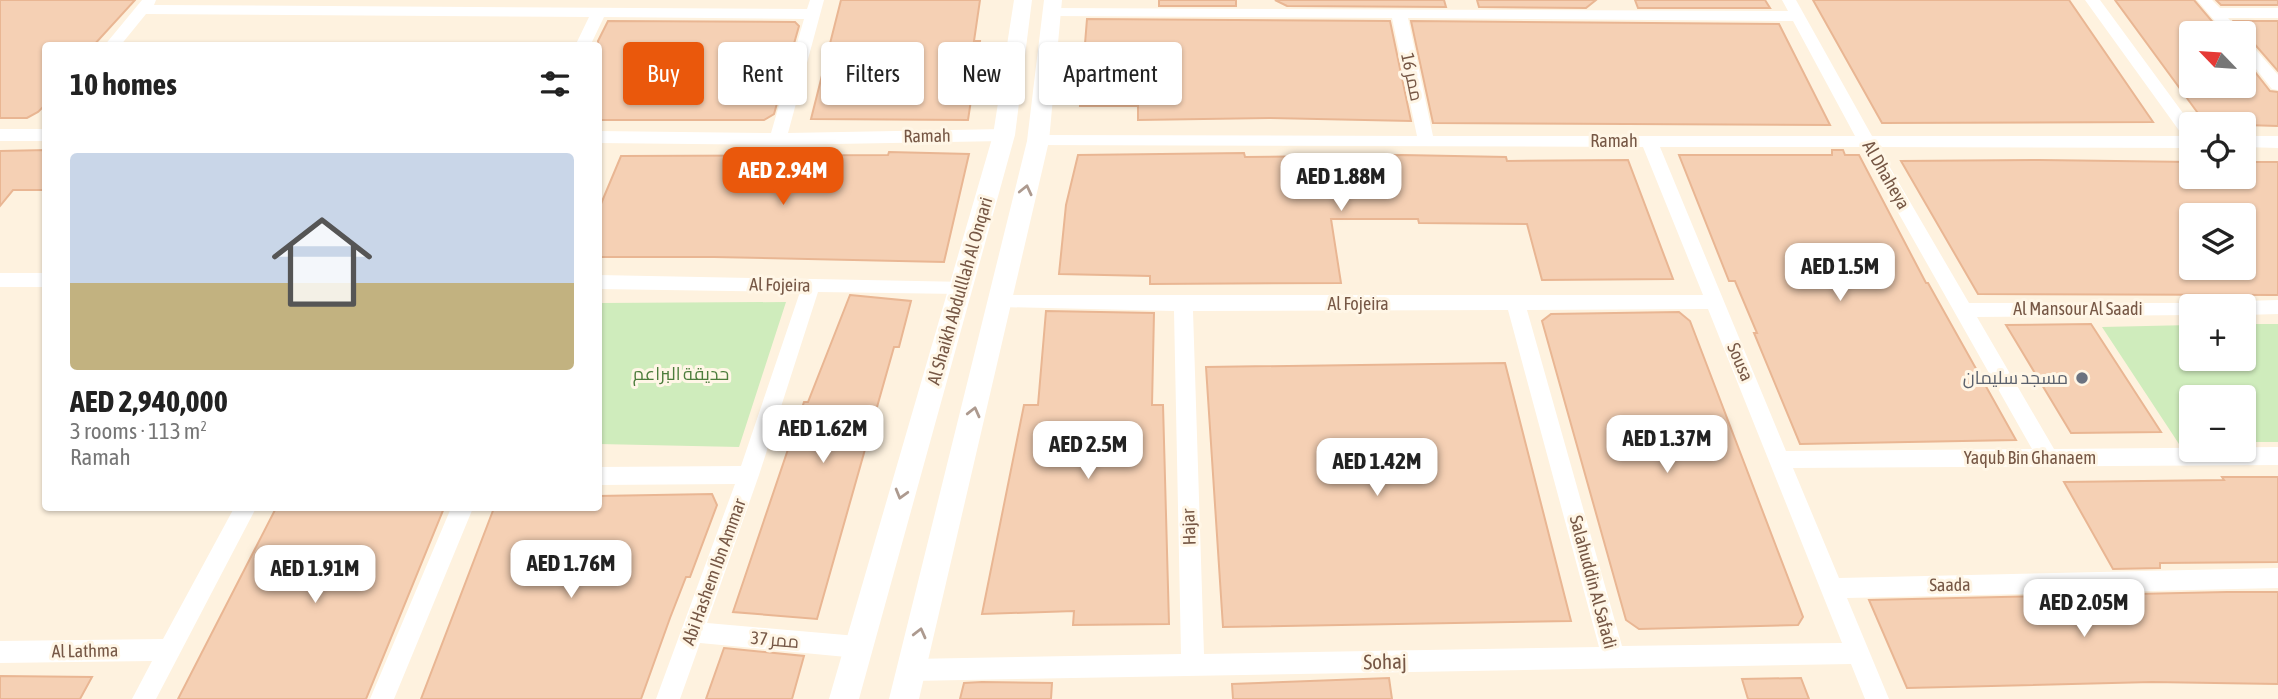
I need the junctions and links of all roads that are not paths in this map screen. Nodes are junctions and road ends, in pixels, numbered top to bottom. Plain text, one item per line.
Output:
1 (1023, 0) edge
2 (2092, 0) edge
3 (2204, 0) edge
4 (146, 5) edge
5 (318, 5) edge
6 (1053, 5) edge
7 (484, 6) edge
8 (655, 6) edge
9 (1254, 6) edge
10 (815, 7) edge
11 (1464, 7) edge
12 (1620, 7) edge
13 (1793, 8) edge
14 (598, 13) junction
15 (1399, 13) junction
16 (2215, 13) junction
17 (2278, 13) edge
18 (2222, 21) edge
19 (114, 42) edge
20 (584, 42) edge
21 (2256, 60) edge
22 (2278, 85) edge
23 (2179, 120) edge
24 (42, 130) edge
25 (0, 135) edge
26 (1004, 135) junction
27 (602, 137) edge
28 (778, 139) junction
29 (1038, 141) junction
30 (1426, 141) junction
31 (1649, 141) junction
32 (1866, 141) junction
33 (2179, 142) edge
34 (2256, 142) edge
35 (2278, 142) edge
36 (0, 280) edge
37 (42, 280) edge
38 (602, 282) edge
39 (811, 285) junction
40 (961, 286) junction
41 (1001, 300) junction
42 (1714, 302) junction
43 (1183, 304) junction
44 (1516, 304) junction
45 (2278, 307) edge
46 (2179, 308) edge
47 (2256, 308) edge
48 (1965, 310) junction
49 (2278, 456) edge
50 (2048, 458) junction
51 (1781, 460) junction
52 (749, 475) junction
53 (602, 476) edge
54 (243, 511) edge
55 (461, 511) edge
56 (2278, 578) edge
57 (1833, 588) junction
58 (692, 632) junction
59 (858, 647) junction
60 (170, 650) junction
61 (0, 652) edge
62 (1858, 653) junction
63 (1614, 658) junction
64 (1193, 666) junction
65 (911, 670) junction
66 (144, 699) edge
67 (382, 699) edge
68 (668, 699) edge
69 (844, 699) edge
70 (904, 699) edge
71 (1877, 699) edge

1 - 26 street, Al Shaikh Abdulllah Al Onqari
2 - 23 street
3 - 16 street
4 - 5 street
4 - 19 street
5 - 7 street
6 - 9 street
6 - 29 street, Al Shaikh Abdulllah Al Onqari
7 - 14 street
8 - 10 street
8 - 14 street
9 - 15 street
10 - 28 street
11 - 12 street
11 - 15 street
12 - 13 street
13 - 32 street, Al Dhaheya
14 - 20 street
15 - 30 street, ممر 16
16 - 17 street
16 - 18 street
21 - 22 street
24 - 25 street
26 - 28 street, Ramah
26 - 40 street, Al Shaikh Abdulllah Al Onqari
27 - 28 street, Ramah
29 - 30 street, Ramah
41 -> 29 street, Al Shaikh Abdulllah Al Onqari
30 - 31 street, Ramah
31 - 32 street, Ramah
31 - 42 street, Sousa
32 - 33 street, Ramah
32 - 48 street, Al Dhaheya
34 - 35 street
36 - 37 street
38 - 39 street, Al Fojeira
39 - 40 street, Al Fojeira
39 - 52 street, Abi Hashem Ibn Ammar
40 -> 59 street, Al Shaikh Abdulllah Al Onqari
41 - 43 street, Al Fojeira
65 -> 41 street, Al Shaikh Abdulllah Al Onqari
42 - 44 street, Al Fojeira
42 - 51 street, Sousa
43 - 44 street, Al Fojeira
43 - 64 street, Hajar
44 - 63 street, Salahuddin Al Safadi
45 - 47 street
46 - 48 street, Al Mansour Al Saadi
48 - 50 street, Al Dhaheya
49 - 50 street, Yaqub Bin Ghanaem
50 - 51 street, Yaqub Bin Ghanaem
51 - 57 street, Sousa
52 - 53 street
52 - 58 street, Abi Hashem Ibn Ammar
54 - 60 street
55 - 67 street
56 - 57 street, Saada
57 - 62 street, Sousa
58 - 59 street, ممر 37
58 - 68 street, Abi Hashem Ibn Ammar
59 - 69 street, Al Shaikh Abdulllah Al Onqari
60 - 61 street, Al Lathma
60 - 66 street
62 - 63 street, Sohaj
62 - 71 street, Sousa
63 - 64 street, Sohaj
64 - 65 street, Sohaj
65 - 70 street, Al Shaikh Abdulllah Al Onqari

